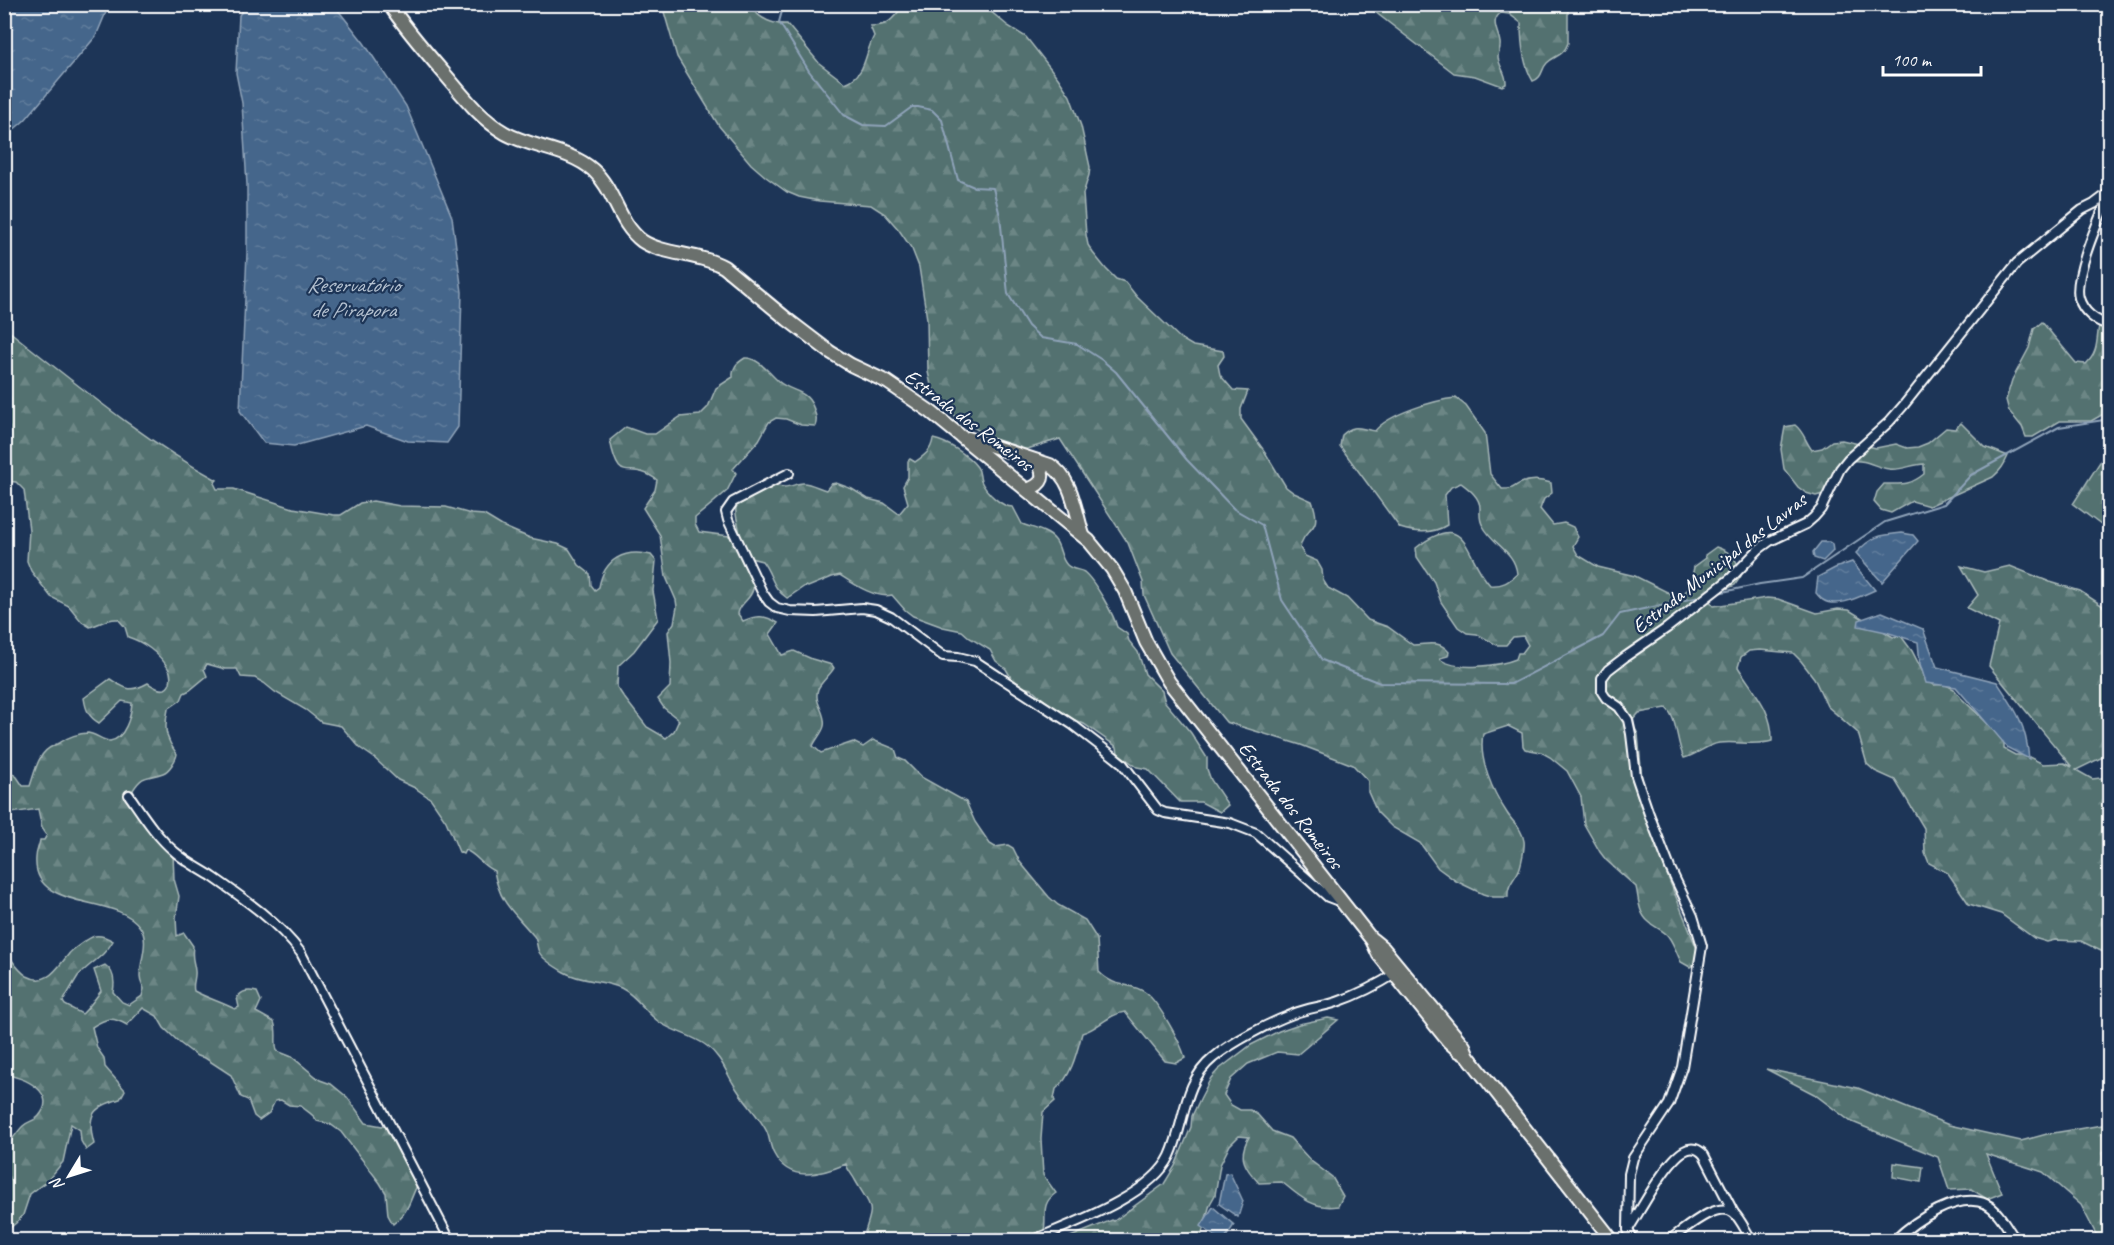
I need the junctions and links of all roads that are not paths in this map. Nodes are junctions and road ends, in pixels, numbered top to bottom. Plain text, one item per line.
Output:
1 (389, 4) edge
2 (2109, 193) edge
3 (2109, 325) edge
4 (962, 435) junction
5 (1037, 461) junction
6 (789, 473) dead end
7 (1027, 490) junction
8 (1083, 536) junction
9 (129, 795) dead end
10 (1343, 903) junction
11 (1398, 972) junction
12 (1734, 1213) junction
13 (1628, 1230) junction
14 (450, 1240) edge
15 (1033, 1240) edge
16 (1612, 1240) edge
17 (1633, 1240) edge
18 (1668, 1240) edge
19 (1752, 1240) edge
20 (1895, 1240) edge
21 (2016, 1240) edge

1 - 4 main road, Estrada dos Romeiros
2 - 3 street
2 - 13 street, Estrada Municipal das Lavras
4 - 5 main road
4 - 7 main road, Estrada dos Romeiros
5 - 7 main road
5 - 8 main road
6 - 10 street
7 - 8 main road, Estrada dos Romeiros
8 - 10 main road, Estrada dos Romeiros
9 - 14 street
10 - 11 main road, Estrada dos Romeiros
11 - 15 street
11 - 16 main road, Estrada dos Romeiros
12 - 13 street
12 - 18 street
12 - 19 street
13 - 17 street, Estrada Municipal das Lavras
20 - 21 street

